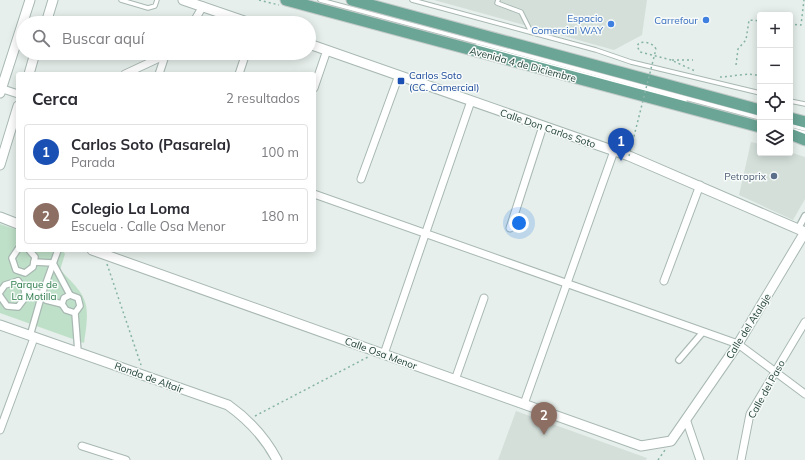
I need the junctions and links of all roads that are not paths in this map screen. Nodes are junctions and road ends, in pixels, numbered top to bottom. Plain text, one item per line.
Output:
1 (30, 0) edge
2 (53, 0) edge
3 (121, 0) edge
4 (157, 0) edge
5 (183, 0) edge
6 (286, 0) edge
7 (306, 0) edge
8 (320, 0) edge
9 (352, 0) edge
10 (412, 0) edge
11 (498, 0) edge
12 (203, 6) junction
13 (27, 16) edge
14 (48, 16) edge
15 (197, 16) edge
16 (231, 16) edge
17 (531, 32) junction
18 (316, 46) edge
19 (16, 48) edge
20 (327, 50) junction
21 (34, 60) edge
22 (156, 60) edge
23 (165, 60) edge
24 (244, 60) edge
25 (30, 72) edge
26 (129, 72) edge
27 (160, 72) edge
28 (240, 72) edge
29 (399, 75) junction
30 (316, 82) edge
31 (0, 90) edge
32 (757, 92) edge
33 (16, 94) edge
34 (471, 101) junction
35 (793, 102) edge
36 (805, 104) edge
37 (757, 109) edge
38 (16, 113) edge
39 (757, 117) edge
40 (793, 119) edge
41 (757, 121) edge
42 (805, 122) edge
43 (543, 126) junction
44 (757, 126) edge
45 (793, 126) edge
46 (805, 129) edge
47 (793, 130) edge
48 (805, 133) edge
49 (793, 135) edge
50 (805, 140) edge
51 (614, 151) junction
52 (0, 165) edge
53 (361, 179) dead end
54 (700, 185) junction
55 (316, 195) edge
56 (805, 216) edge
57 (0, 217) edge
58 (16, 223) edge
59 (510, 228) dead end
60 (803, 231) edge
61 (425, 233) junction
62 (16, 252) edge
63 (31, 252) edge
64 (57, 252) edge
65 (105, 252) edge
66 (34, 262) junction
67 (53, 263) junction
68 (21, 272) junction
69 (18, 281) junction
70 (664, 281) dead end
71 (568, 284) junction
72 (25, 290) junction
73 (0, 292) edge
74 (42, 294) junction
75 (70, 295) junction
76 (0, 296) edge
77 (484, 298) dead end
78 (62, 304) junction
79 (75, 313) junction
80 (805, 322) edge
81 (0, 325) edge
82 (703, 332) junction
83 (32, 337) junction
84 (738, 344) junction
85 (78, 352) junction
86 (381, 353) junction
87 (679, 360) dead end
88 (774, 372) junction
89 (455, 380) junction
90 (803, 393) edge
91 (524, 404) junction
92 (686, 419) junction
93 (0, 430) edge
94 (671, 441) joint
95 (82, 446) dead end
96 (126, 460) edge
97 (276, 460) edge
98 (700, 460) edge
99 (741, 460) edge

1 - 13 street
2 - 14 street
3 - 4 lane
5 - 12 street
6 - 44 main road, Avenida 4 de Diciembre
7 - 41 lane
8 - 39 lane
9 - 37 main road, Avenida 4 de Diciembre
10 - 17 lane
11 - 17 lane
12 - 15 street
12 - 16 street
17 - 32 lane
18 - 20 street, Calle Don Carlos Soto
19 - 31 street
20 - 29 street, Calle Don Carlos Soto
20 - 30 street
21 - 25 street
22 - 26 street
23 - 27 street
24 - 28 street
29 - 34 street, Calle Don Carlos Soto
29 - 53 street
31 - 33 street
34 - 43 street, Calle Don Carlos Soto
34 - 61 street
35 - 36 lane
38 - 52 street
40 - 42 main road
43 - 51 street, Calle Don Carlos Soto
43 - 59 street
45 - 46 lane
47 - 48 lane
49 - 50 main road
51 - 54 street, Calle Don Carlos Soto
51 - 71 street
54 - 60 street, Calle Don Carlos Soto
54 - 70 street
55 - 61 street
56 - 60 street
57 - 58 street
60 - 84 street, Calle del Atalaje
61 - 71 street
61 - 86 street
62 - 68 street
63 - 66 street
64 - 67 street
65 - 86 street, Calle Osa Menor
66 - 67 street
66 - 68 street
67 - 74 street
67 - 75 street
68 - 69 street
69 - 72 street
69 - 73 street
71 - 82 street
71 - 91 street
72 - 74 street
72 - 76 street
74 - 78 street
74 - 83 street
75 - 78 street
75 - 79 street
77 - 89 street
78 - 79 street
79 - 85 street
80 - 88 street, Calle del Paso
81 - 83 street, Ronda de Altair
82 - 84 street
82 - 87 street
83 - 85 street, Ronda de Altair
83 - 93 street
84 - 88 street
84 - 92 street, Calle del Atalaje
85 - 97 street, Ronda de Altair
86 - 89 street, Calle Osa Menor
88 - 90 street
88 - 99 street, Calle del Paso
89 - 91 street, Calle Osa Menor
91 - 94 street, Calle Osa Menor
92 - 94 street, Calle del Atalaje
92 - 98 street
95 - 96 street

